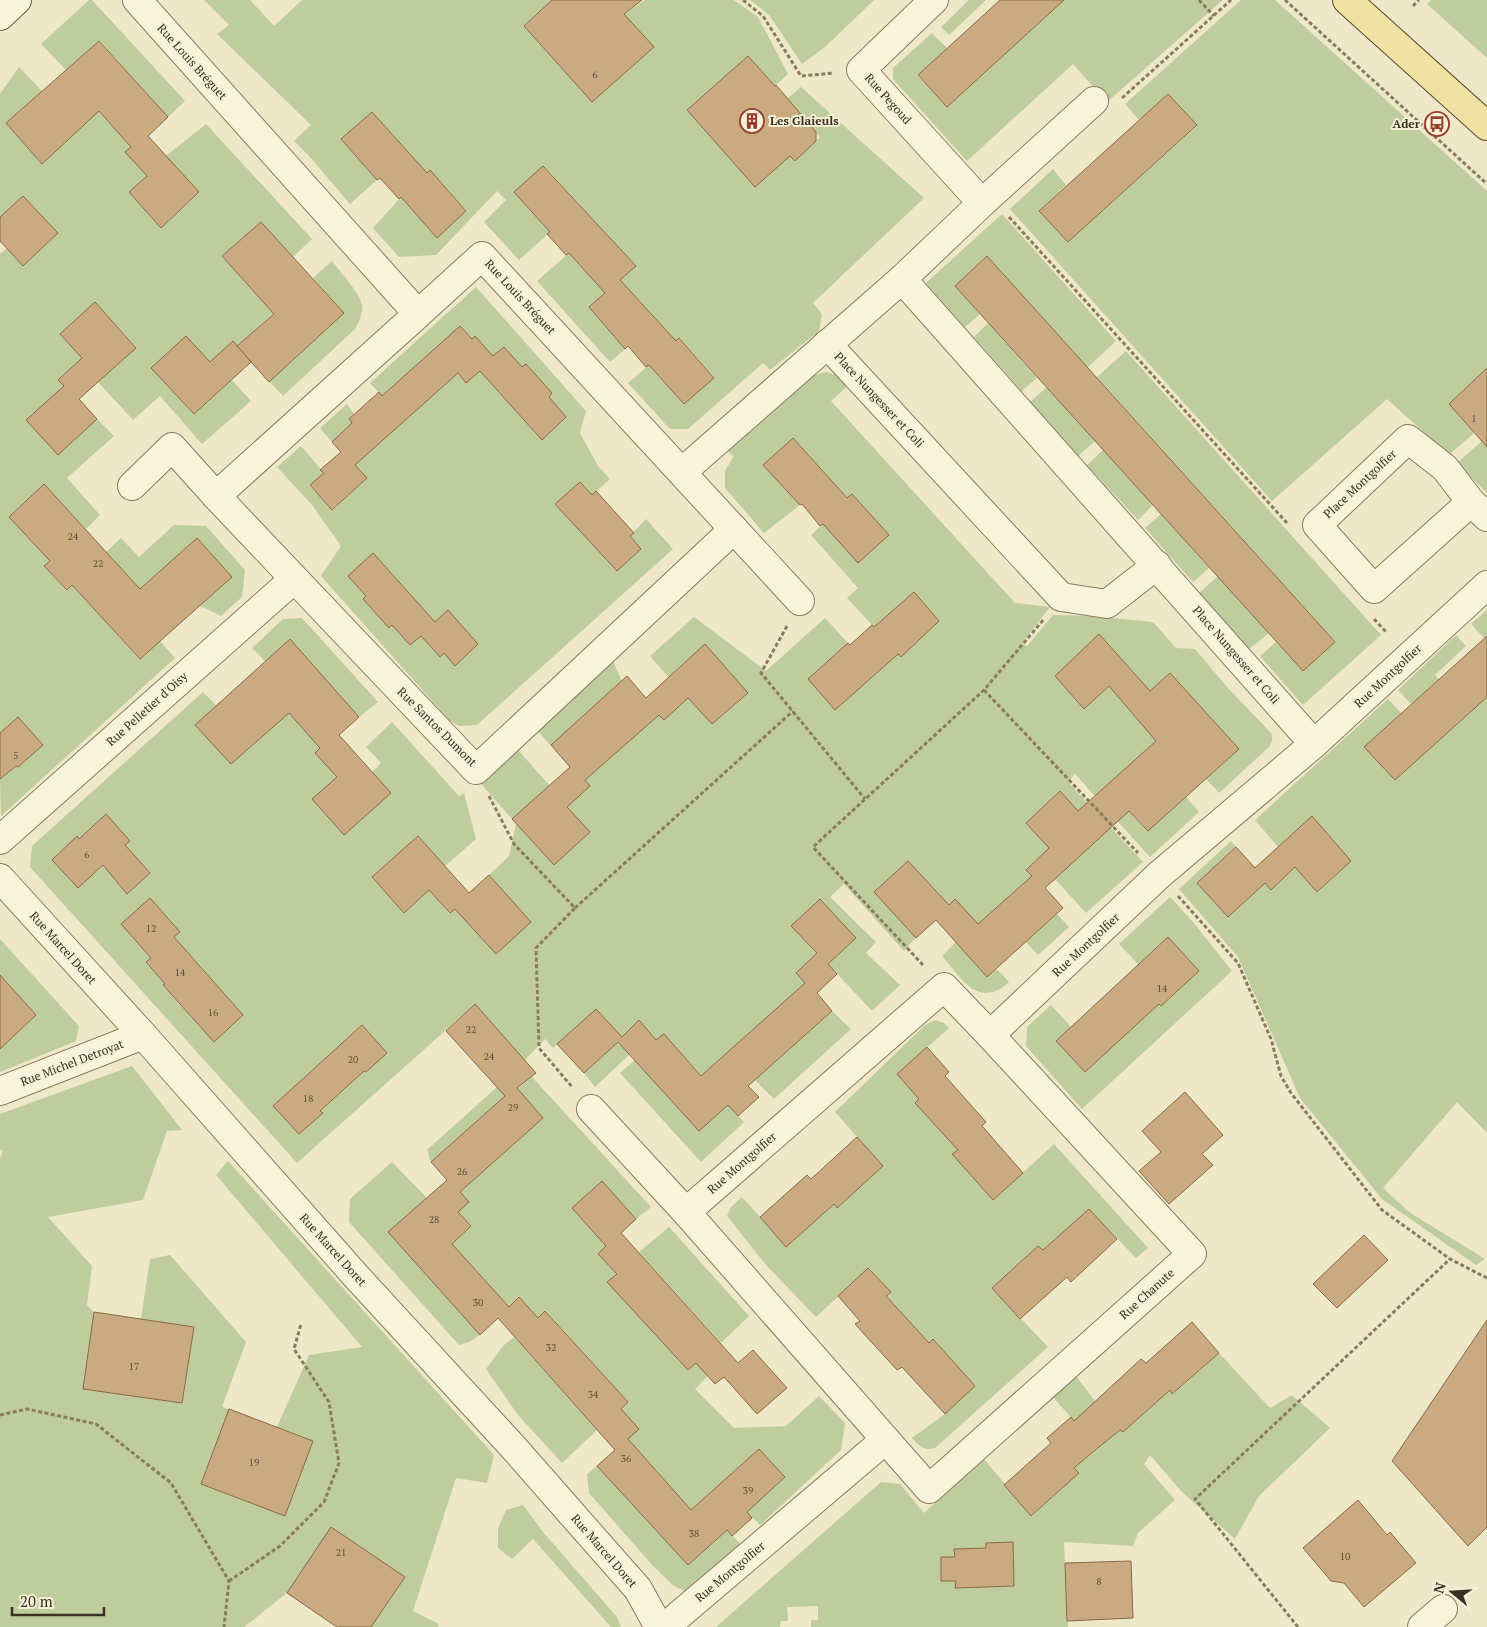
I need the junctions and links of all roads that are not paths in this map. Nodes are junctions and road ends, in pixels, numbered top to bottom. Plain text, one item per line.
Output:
1 (17, 0) edge
2 (136, 0) edge
3 (934, 0) edge
4 (1347, 0) edge
5 (0, 16) edge
6 (1106, 101) road end
7 (1487, 126) edge
8 (982, 203) junction
9 (902, 279) junction
10 (418, 314) junction
11 (828, 344) junction
12 (682, 472) junction
13 (132, 486) dead end
14 (216, 496) junction
15 (1479, 510) edge
16 (734, 529) junction
17 (1157, 566) junction
18 (294, 579) junction
19 (1487, 585) edge
20 (800, 601) road end
21 (1314, 744) junction
22 (0, 840) edge
23 (0, 878) edge
24 (143, 1035) junction
25 (990, 1035) junction
26 (0, 1091) edge
27 (592, 1109) road end
28 (686, 1212) junction
29 (885, 1440) junction
30 (1443, 1609) dead end
31 (658, 1627) edge
32 (665, 1627) edge
33 (1422, 1627) edge

1 - 5 street
2 - 10 street, Rue Louis Bréguet
3 - 8 street, Rue Pegoud
4 - 7 main road
6 - 8 street
8 - 9 street
9 - 11 street, Place Nungesser et Coli
9 - 17 street, Place Nungesser et Coli
10 - 12 street, Rue Louis Bréguet
10 - 14 street
11 - 12 street
11 - 17 street, Place Nungesser et Coli
12 - 16 street, Rue Louis Bréguet
13 - 14 street, Rue Santos Dumont
14 - 18 street, Rue Santos Dumont
15 - 15 street, Place Montgolfier
16 - 18 street, Rue Santos Dumont
16 - 20 street, Rue Louis Bréguet
17 - 21 street, Place Nungesser et Coli
18 - 22 street, Rue Pelletier d'Oisy
19 - 21 street, Rue Montgolfier
21 - 25 street, Rue Montgolfier
23 - 24 street, Rue Marcel Doret
24 - 26 street, Rue Michel Detroyat
24 - 31 street, Rue Marcel Doret
25 - 28 street, Rue Montgolfier
25 - 29 street, Rue Chanute
27 - 28 street
28 - 29 street
29 - 32 street, Rue Montgolfier
30 - 33 street

